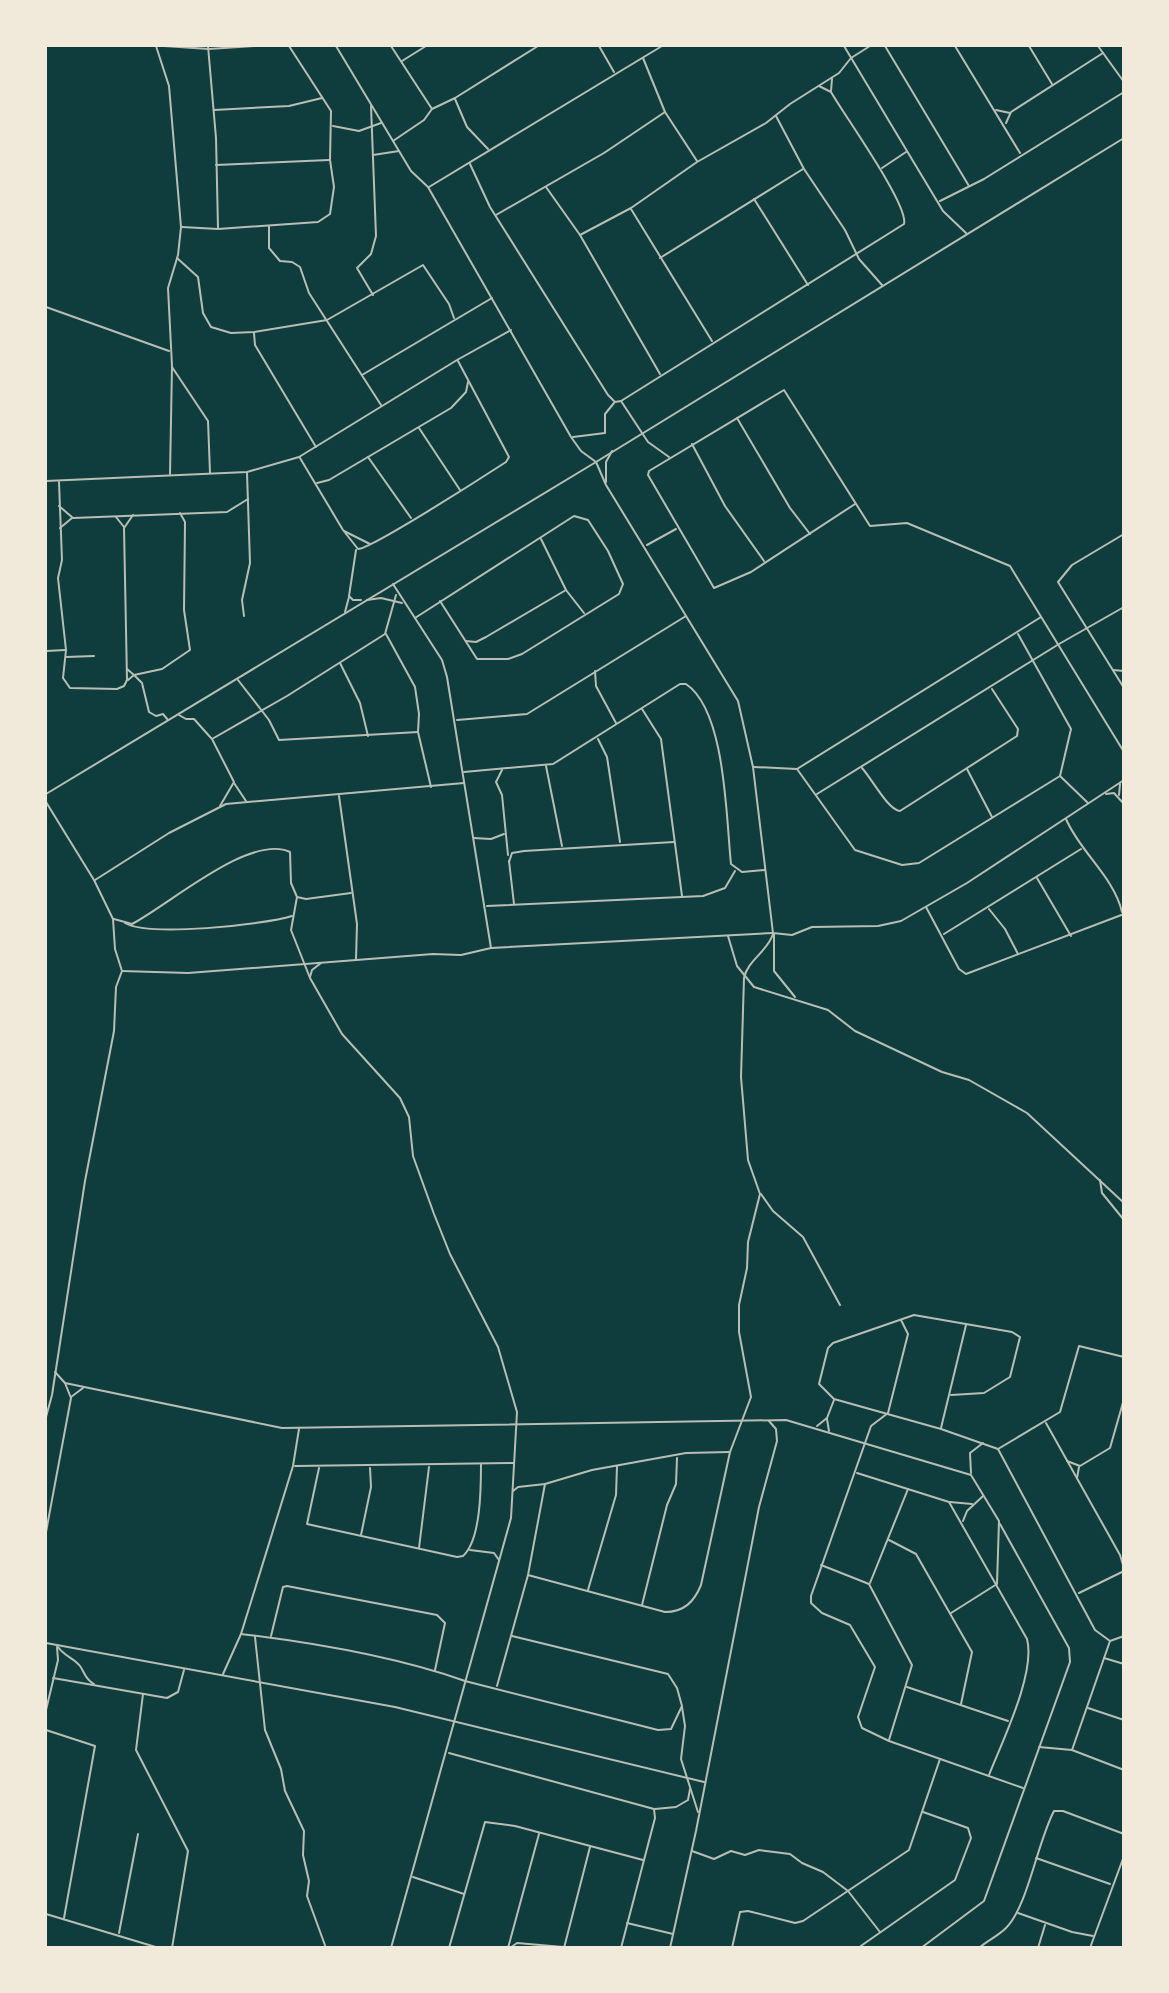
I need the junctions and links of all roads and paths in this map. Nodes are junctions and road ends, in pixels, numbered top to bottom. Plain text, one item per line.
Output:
1 (156, 46) edge
2 (164, 46) edge
3 (254, 46) edge
4 (289, 46) edge
5 (335, 46) edge
6 (391, 46) edge
7 (426, 46) edge
8 (538, 46) edge
9 (599, 46) edge
10 (662, 46) edge
11 (844, 46) edge
12 (870, 46) edge
13 (885, 46) edge
14 (955, 46) edge
15 (1029, 46) edge
16 (1098, 46) edge
17 (208, 47) edge
18 (1103, 54) junction
19 (643, 57) junction
20 (851, 58) junction
21 (401, 61) junction
22 (615, 74) junction
23 (832, 78) junction
24 (1124, 82) edge
25 (1052, 85) junction
26 (819, 86) junction
27 (831, 92) junction
28 (1124, 92) edge
29 (324, 98) junction
30 (455, 99) junction
31 (371, 105) junction
32 (432, 109) junction
33 (213, 110) junction
34 (995, 110) junction
35 (665, 112) junction
36 (1012, 112) junction
37 (776, 116) junction
38 (382, 122) junction
39 (1005, 125) junction
40 (332, 126) junction
41 (372, 126) junction
42 (1124, 138) edge
43 (393, 141) junction
44 (488, 149) junction
45 (399, 151) junction
46 (907, 151) junction
47 (1021, 153) junction
48 (372, 155) junction
49 (330, 160) junction
50 (697, 162) junction
51 (470, 164) junction
52 (216, 165) junction
53 (804, 169) junction
54 (880, 169) junction
55 (969, 186) junction
56 (428, 187) junction
57 (546, 187) junction
58 (754, 199) junction
59 (939, 201) junction
60 (631, 208) junction
61 (496, 215) junction
62 (269, 225) junction
63 (181, 227) junction
64 (218, 229) junction
65 (580, 235) junction
66 (968, 235) junction
67 (857, 253) junction
68 (177, 258) junction
69 (660, 258) junction
70 (883, 285) junction
71 (808, 286) junction
72 (374, 295) junction
73 (493, 297) junction
74 (46, 307) edge
75 (454, 318) junction
76 (327, 320) junction
77 (512, 330) junction
78 (254, 332) junction
79 (713, 342) junction
80 (169, 351) junction
81 (457, 360) junction
82 (172, 366) junction
83 (362, 375) junction
84 (660, 375) junction
85 (468, 382) junction
86 (621, 401) junction
87 (615, 402) junction
88 (382, 406) junction
89 (736, 417) junction
90 (419, 428) junction
91 (642, 432) junction
92 (571, 437) junction
93 (692, 443) junction
94 (316, 447) junction
95 (612, 450) junction
96 (299, 457) junction
97 (368, 457) junction
98 (670, 459) junction
99 (596, 462) junction
100 (247, 472) junction
101 (210, 474) junction
102 (170, 475) junction
103 (46, 481) edge
104 (59, 481) junction
105 (316, 484) junction
106 (606, 485) junction
107 (460, 491) junction
108 (248, 499) junction
109 (855, 503) junction
110 (59, 505) junction
111 (180, 513) junction
112 (192, 513) junction
113 (133, 515) junction
114 (116, 517) junction
115 (73, 518) junction
116 (411, 519) junction
117 (184, 522) junction
118 (124, 527) junction
119 (677, 528) junction
120 (59, 530) junction
121 (343, 530) junction
122 (810, 534) junction
123 (1124, 534) edge
124 (540, 538) junction
125 (373, 544) junction
126 (646, 546) junction
127 (356, 548) junction
128 (767, 561) junction
129 (392, 583) junction
130 (566, 590) junction
131 (397, 594) junction
132 (349, 596) junction
133 (365, 600) junction
134 (395, 600) junction
135 (440, 601) junction
136 (403, 603) junction
137 (1124, 607) edge
138 (345, 613) junction
139 (585, 614) junction
140 (244, 616) dead end
141 (685, 616) junction
142 (1041, 617) junction
143 (415, 618) junction
144 (1086, 630) junction
145 (385, 634) junction
146 (1018, 634) junction
147 (464, 640) junction
148 (1059, 644) junction
149 (66, 650) junction
150 (46, 651) edge
151 (94, 656) dead end
152 (65, 657) junction
153 (339, 662) junction
154 (1033, 663) junction
155 (127, 669) junction
156 (1112, 670) junction
157 (595, 671) junction
158 (1124, 671) edge
159 (134, 676) junction
160 (127, 680) junction
161 (237, 680) junction
162 (1124, 688) edge
163 (992, 689) junction
164 (642, 708) junction
165 (262, 711) junction
166 (179, 715) junction
167 (169, 721) junction
168 (456, 721) junction
169 (616, 724) junction
170 (418, 732) junction
171 (368, 736) junction
172 (212, 738) junction
173 (597, 738) junction
174 (1124, 752) edge
175 (546, 765) junction
176 (753, 767) junction
177 (861, 767) junction
178 (503, 768) junction
179 (966, 768) junction
180 (797, 769) junction
181 (464, 772) junction
182 (1060, 776) junction
183 (1123, 780) edge
184 (234, 782) junction
185 (464, 783) junction
186 (431, 788) junction
187 (46, 794) edge
188 (339, 794) junction
189 (817, 794) junction
190 (1105, 794) junction
191 (1119, 796) junction
192 (246, 801) junction
193 (46, 803) edge
194 (1089, 804) junction
195 (1124, 804) edge
196 (219, 807) junction
197 (46, 812) edge
198 (51, 813) junction
199 (992, 818) junction
200 (1066, 819) junction
201 (505, 834) junction
202 (474, 838) junction
203 (675, 842) junction
204 (621, 844) junction
205 (563, 848) junction
206 (1082, 849) junction
207 (509, 862) junction
208 (766, 869) junction
209 (736, 870) junction
210 (1036, 877) junction
211 (94, 880) junction
212 (351, 894) junction
213 (297, 897) junction
214 (682, 897) junction
215 (485, 905) junction
216 (514, 905) junction
217 (926, 906) junction
218 (989, 908) junction
219 (1123, 914) edge
220 (293, 916) junction
221 (113, 919) junction
222 (125, 923) junction
223 (773, 933) junction
224 (728, 935) junction
225 (943, 935) junction
226 (1071, 936) junction
227 (491, 948) junction
228 (1018, 956) junction
229 (355, 960) junction
230 (322, 963) junction
231 (304, 964) junction
232 (122, 971) junction
233 (310, 978) junction
234 (744, 978) junction
235 (796, 998) junction
236 (1099, 1179) junction
237 (761, 1194) junction
238 (1124, 1203) edge
239 (1124, 1220) edge
240 (839, 1305) dead end
241 (901, 1320) junction
242 (966, 1325) junction
243 (1124, 1357) edge
244 (55, 1372) junction
245 (65, 1383) junction
246 (85, 1387) junction
247 (951, 1395) junction
248 (71, 1398) junction
249 (834, 1399) junction
250 (1124, 1399) edge
251 (888, 1413) junction
252 (1124, 1414) edge
253 (1119, 1415) junction
254 (46, 1417) edge
255 (827, 1418) junction
256 (744, 1420) junction
257 (769, 1420) junction
258 (1045, 1422) junction
259 (517, 1424) junction
260 (815, 1427) junction
261 (299, 1429) junction
262 (941, 1429) junction
263 (829, 1432) junction
264 (866, 1443) junction
265 (984, 1443) junction
266 (999, 1449) junction
267 (730, 1452) junction
268 (677, 1457) junction
269 (1066, 1460) junction
270 (514, 1463) junction
271 (481, 1464) junction
272 (429, 1465) junction
273 (618, 1465) junction
274 (293, 1466) junction
275 (1080, 1466) junction
276 (370, 1467) junction
277 (319, 1468) junction
278 (856, 1472) junction
279 (971, 1475) junction
280 (1077, 1479) junction
281 (545, 1484) junction
282 (908, 1489) junction
283 (513, 1491) junction
284 (984, 1496) junction
285 (948, 1502) junction
286 (974, 1504) junction
287 (999, 1521) junction
288 (963, 1522) junction
289 (46, 1532) edge
290 (360, 1537) junction
291 (889, 1540) junction
292 (504, 1546) junction
293 (419, 1549) junction
294 (469, 1550) junction
295 (495, 1554) junction
296 (499, 1562) junction
297 (997, 1563) junction
298 (821, 1565) junction
299 (989, 1570) junction
300 (1124, 1570) edge
301 (528, 1575) junction
302 (869, 1584) junction
303 (997, 1584) junction
304 (588, 1590) junction
305 (1078, 1593) junction
306 (642, 1605) junction
307 (951, 1613) junction
308 (241, 1634) junction
309 (255, 1636) junction
310 (512, 1636) junction
311 (1124, 1636) edge
312 (270, 1638) junction
313 (1111, 1641) junction
314 (46, 1643) edge
315 (57, 1646) junction
316 (1102, 1657) junction
317 (1124, 1664) edge
318 (184, 1669) junction
319 (435, 1671) junction
320 (223, 1675) junction
321 (53, 1678) junction
322 (258, 1681) junction
323 (465, 1681) junction
324 (95, 1685) junction
325 (907, 1686) junction
326 (496, 1687) junction
327 (143, 1694) junction
328 (961, 1704) junction
329 (682, 1706) junction
330 (1086, 1708) junction
331 (46, 1710) edge
332 (1124, 1720) edge
333 (1009, 1721) junction
334 (454, 1722) junction
335 (46, 1730) edge
336 (889, 1741) junction
337 (1038, 1746) junction
338 (1072, 1750) junction
339 (448, 1753) junction
340 (940, 1759) junction
341 (1124, 1770) edge
342 (988, 1776) junction
343 (688, 1780) junction
344 (699, 1781) junction
345 (704, 1782) junction
346 (691, 1786) junction
347 (1023, 1788) junction
348 (688, 1800) junction
349 (696, 1806) junction
350 (654, 1809) junction
351 (922, 1812) junction
352 (699, 1816) junction
353 (539, 1833) junction
354 (1124, 1834) edge
355 (138, 1835) dead end
356 (590, 1846) junction
357 (692, 1851) junction
358 (1124, 1856) edge
359 (1034, 1857) junction
360 (644, 1860) junction
361 (412, 1876) junction
362 (1111, 1885) junction
363 (848, 1891) junction
364 (465, 1894) junction
365 (1017, 1912) junction
366 (46, 1914) edge
367 (64, 1919) junction
368 (627, 1923) junction
369 (1046, 1924) junction
370 (880, 1932) junction
371 (119, 1934) junction
372 (674, 1934) junction
373 (1094, 1936) junction
374 (564, 1947) edge
375 (159, 1948) edge
376 (172, 1948) edge
377 (327, 1948) edge
378 (391, 1948) edge
379 (449, 1948) edge
380 (509, 1948) edge
381 (621, 1948) edge
382 (670, 1948) edge
383 (732, 1948) edge
384 (858, 1948) edge
385 (921, 1948) edge
386 (979, 1948) edge
387 (1038, 1948) edge
388 (1090, 1948) edge

1 - 63 street
2 - 17 street
3 - 17 street
4 - 29 street
5 - 31 street
6 - 21 street
7 - 21 street
8 - 30 street
9 - 22 street
10 - 19 street
11 - 20 street
12 - 20 street
13 - 55 street
14 - 34 street
15 - 25 street
16 - 18 street
17 - 33 street
18 - 24 street
18 - 25 street
19 - 22 street
19 - 35 street
20 - 23 street
20 - 46 street
21 - 32 street
22 - 44 street
23 - 26 street
23 - 27 street
25 - 36 street
26 - 27 street
26 - 37 street
27 - 54 street
28 - 47 street
29 - 33 street
29 - 40 street
30 - 32 street
30 - 44 street
31 - 38 street
31 - 41 street
32 - 43 street
33 - 52 street
34 - 36 street
34 - 39 street
35 - 50 street
35 - 57 street
36 - 39 street
37 - 50 street
37 - 53 street
38 - 41 street
38 - 43 street
39 - 47 street
40 - 41 street
40 - 49 street
41 - 48 street
42 - 66 street
43 - 45 street
44 - 51 street
45 - 48 street
45 - 56 street
46 - 54 street
46 - 59 street
47 - 55 street
48 - 72 street
49 - 52 street
49 - 62 street
50 - 60 street
51 - 56 street
51 - 61 street
52 - 64 street
53 - 58 street
53 - 67 street
54 - 67 street
55 - 59 street
56 - 73 street
57 - 61 street
57 - 65 street
58 - 69 street
58 - 71 street
59 - 66 street
60 - 65 street
60 - 69 street
61 - 87 street
62 - 64 street
62 - 76 street
63 - 64 street
63 - 68 street
65 - 84 street
66 - 70 street
67 - 70 street
67 - 71 street
68 - 78 street
68 - 80 street
69 - 79 street
70 - 91 street
71 - 79 street
72 - 75 street
72 - 76 street
73 - 75 street
73 - 77 street
74 - 80 street
75 - 83 street
76 - 78 street
76 - 83 street
77 - 81 street
77 - 92 street
78 - 94 street
79 - 84 street
80 - 82 street
81 - 85 street
81 - 88 street
82 - 101 street
82 - 102 street
83 - 88 street
84 - 86 street
85 - 90 street
85 - 107 street
86 - 87 street
86 - 91 street
87 - 92 street
88 - 94 street
89 - 93 street
89 - 109 street
89 - 122 street
90 - 97 street
90 - 107 street
91 - 95 street
91 - 98 street
92 - 99 street
93 - 98 street
93 - 128 street
94 - 96 street
95 - 99 street
95 - 106 street
96 - 100 street
96 - 105 street
97 - 105 street
97 - 116 street
98 - 119 street
99 - 106 street
99 - 129 street
100 - 101 street
100 - 108 street
101 - 102 street
102 - 104 street
103 - 104 street
104 - 110 street
105 - 121 street
106 - 126 street
107 - 116 street
108 - 112 street
108 - 140 street
109 - 122 street
109 - 142 street
110 - 115 street
110 - 120 street
111 - 112 street
111 - 113 street
111 - 117 street
112 - 117 street
113 - 114 street
113 - 118 street
114 - 115 street
114 - 118 street
115 - 120 street
116 - 125 street
117 - 159 street
118 - 155 street
119 - 126 street
119 - 128 street
120 - 149 street
121 - 125 street
121 - 127 street
122 - 128 street
123 - 144 street
124 - 130 street
124 - 135 street
124 - 139 street
125 - 127 street
126 - 141 street
127 - 132 street
129 - 131 street
129 - 133 street
130 - 139 street
130 - 147 street
131 - 134 street
131 - 136 street
132 - 133 street
132 - 138 street
133 - 134 street
133 - 138 street
134 - 136 street
134 - 145 street
135 - 143 street
135 - 147 street
136 - 143 street
137 - 144 street
138 - 161 street
139 - 147 street
141 - 157 street
141 - 176 street
142 - 146 street
142 - 148 street
143 - 168 street
144 - 148 street
144 - 156 street
145 - 153 street
145 - 170 street
146 - 154 street
146 - 180 street
148 - 154 street
148 - 174 street
149 - 150 street
149 - 152 street
151 - 152 street
152 - 160 street
153 - 165 street
153 - 171 street
154 - 163 street
154 - 182 street
155 - 159 street
155 - 160 street
156 - 158 street
156 - 162 street
157 - 168 street
157 - 169 street
159 - 160 street
159 - 167 street
161 - 165 street
161 - 166 street
163 - 177 street
163 - 179 street
164 - 169 street
164 - 203 street
164 - 209 street
165 - 171 street
165 - 172 street
166 - 167 street
166 - 172 street
167 - 187 street
168 - 181 street
169 - 173 street
170 - 171 street
170 - 186 street
172 - 184 street
173 - 175 street
173 - 204 street
175 - 178 street
175 - 205 street
176 - 180 street
176 - 208 street
177 - 179 street
177 - 189 street
178 - 181 street
178 - 201 street
179 - 199 street
180 - 189 street
181 - 185 street
182 - 194 street
182 - 199 street
183 - 190 street
183 - 191 street
184 - 192 street
184 - 196 street
185 - 186 street
185 - 202 street
186 - 188 street
188 - 192 street
188 - 212 street
189 - 199 street
190 - 191 street
190 - 194 street
191 - 195 street
192 - 196 street
193 - 198 street
194 - 200 street
196 - 211 street
197 - 198 street
198 - 211 street
200 - 206 street
200 - 217 street
201 - 202 street
201 - 207 street
202 - 215 street
203 - 204 street
203 - 214 street
204 - 205 street
205 - 207 street
206 - 210 street
206 - 219 street
207 - 216 street
208 - 209 street
208 - 223 street
209 - 214 street
210 - 218 street
210 - 226 street
211 - 221 street
212 - 213 street
212 - 229 street
213 - 220 street
213 - 222 street
214 - 216 street
215 - 216 street
215 - 227 street
217 - 223 street
217 - 225 street
218 - 225 street
218 - 228 street
219 - 226 street
220 - 222 street
220 - 231 street
221 - 222 street
221 - 232 street
223 - 224 street
223 - 234 street
223 - 235 street
224 - 227 street
224 - 234 street
225 - 228 street
226 - 228 street
227 - 229 street
229 - 230 street
230 - 231 street
230 - 233 street
231 - 232 street
231 - 233 street
232 - 244 street
233 - 259 street
234 - 235 street
234 - 237 street
235 - 236 street
236 - 238 street
236 - 239 street
237 - 240 street
237 - 256 street
241 - 242 street
241 - 249 street
241 - 251 street
242 - 247 street
242 - 247 street
243 - 258 street
244 - 245 street
244 - 254 street
245 - 246 street
245 - 248 street
246 - 248 street
246 - 261 street
247 - 262 street
248 - 289 street
249 - 251 street
249 - 255 street
250 - 253 street
251 - 262 street
251 - 264 street
252 - 253 street
253 - 275 street
255 - 260 street
255 - 263 street
256 - 257 street
256 - 259 street
256 - 267 street
257 - 260 street
257 - 345 street
258 - 266 street
258 - 269 street
259 - 261 street
259 - 270 street
260 - 263 street
261 - 274 street
262 - 265 street
263 - 264 street
264 - 278 street
264 - 279 street
265 - 266 street
265 - 279 street
266 - 305 street
267 - 268 street
267 - 306 street
268 - 273 street
268 - 306 street
269 - 275 street
269 - 280 street
270 - 271 street
270 - 283 street
271 - 272 street
271 - 294 street
272 - 276 street
272 - 293 street
273 - 281 street
273 - 304 street
274 - 277 street
274 - 308 street
275 - 280 street
276 - 277 street
276 - 290 street
277 - 290 street
278 - 282 street
278 - 298 street
279 - 284 street
280 - 300 street
281 - 283 street
281 - 301 street
282 - 285 street
282 - 291 street
283 - 292 street
284 - 286 street
284 - 287 street
285 - 286 street
285 - 288 street
286 - 288 street
287 - 297 street
287 - 337 street
288 - 299 street
290 - 293 street
291 - 302 street
291 - 307 street
292 - 295 street
292 - 296 street
293 - 294 street
294 - 295 street
295 - 296 street
296 - 323 street
297 - 299 street
297 - 303 street
298 - 302 street
298 - 336 street
299 - 303 street
300 - 305 street
301 - 304 street
301 - 310 street
302 - 325 street
303 - 307 street
303 - 333 street
304 - 306 street
305 - 313 street
307 - 328 street
308 - 309 street
308 - 320 street
309 - 312 street
309 - 322 street
310 - 326 street
310 - 329 street
311 - 313 street
312 - 319 street
312 - 319 street
313 - 316 street
314 - 315 street
315 - 318 street
315 - 321 street
315 - 324 street
316 - 317 street
316 - 330 street
318 - 320 street
318 - 327 street
319 - 323 street
320 - 322 street
321 - 324 street
321 - 331 street
322 - 334 street
322 - 377 street
323 - 326 street
323 - 334 street
324 - 327 street
325 - 328 street
325 - 336 street
326 - 329 street
327 - 376 street
328 - 333 street
329 - 343 street
330 - 332 street
330 - 338 street
333 - 342 street
334 - 339 street
334 - 343 street
335 - 367 street
336 - 340 street
337 - 338 street
337 - 347 street
338 - 341 street
339 - 350 street
339 - 361 street
340 - 342 street
340 - 351 street
342 - 347 street
343 - 344 street
343 - 346 street
344 - 345 street
344 - 346 street
345 - 352 street
346 - 348 street
346 - 349 street
347 - 385 street
348 - 349 street
348 - 350 street
349 - 352 street
350 - 360 street
351 - 363 street
351 - 370 street
352 - 357 street
353 - 356 street
353 - 364 street
353 - 380 street
354 - 359 street
355 - 371 street
356 - 360 street
356 - 374 street
357 - 363 street
357 - 372 street
358 - 362 street
359 - 362 street
359 - 365 street
360 - 368 street
361 - 364 street
361 - 378 street
362 - 373 street
363 - 370 street
363 - 383 street
364 - 379 street
365 - 369 street
365 - 386 street
366 - 367 street
367 - 371 street
368 - 372 street
368 - 381 street
369 - 373 street
369 - 387 street
370 - 384 street
371 - 375 street
372 - 382 street
373 - 388 street
374 - 380 street

